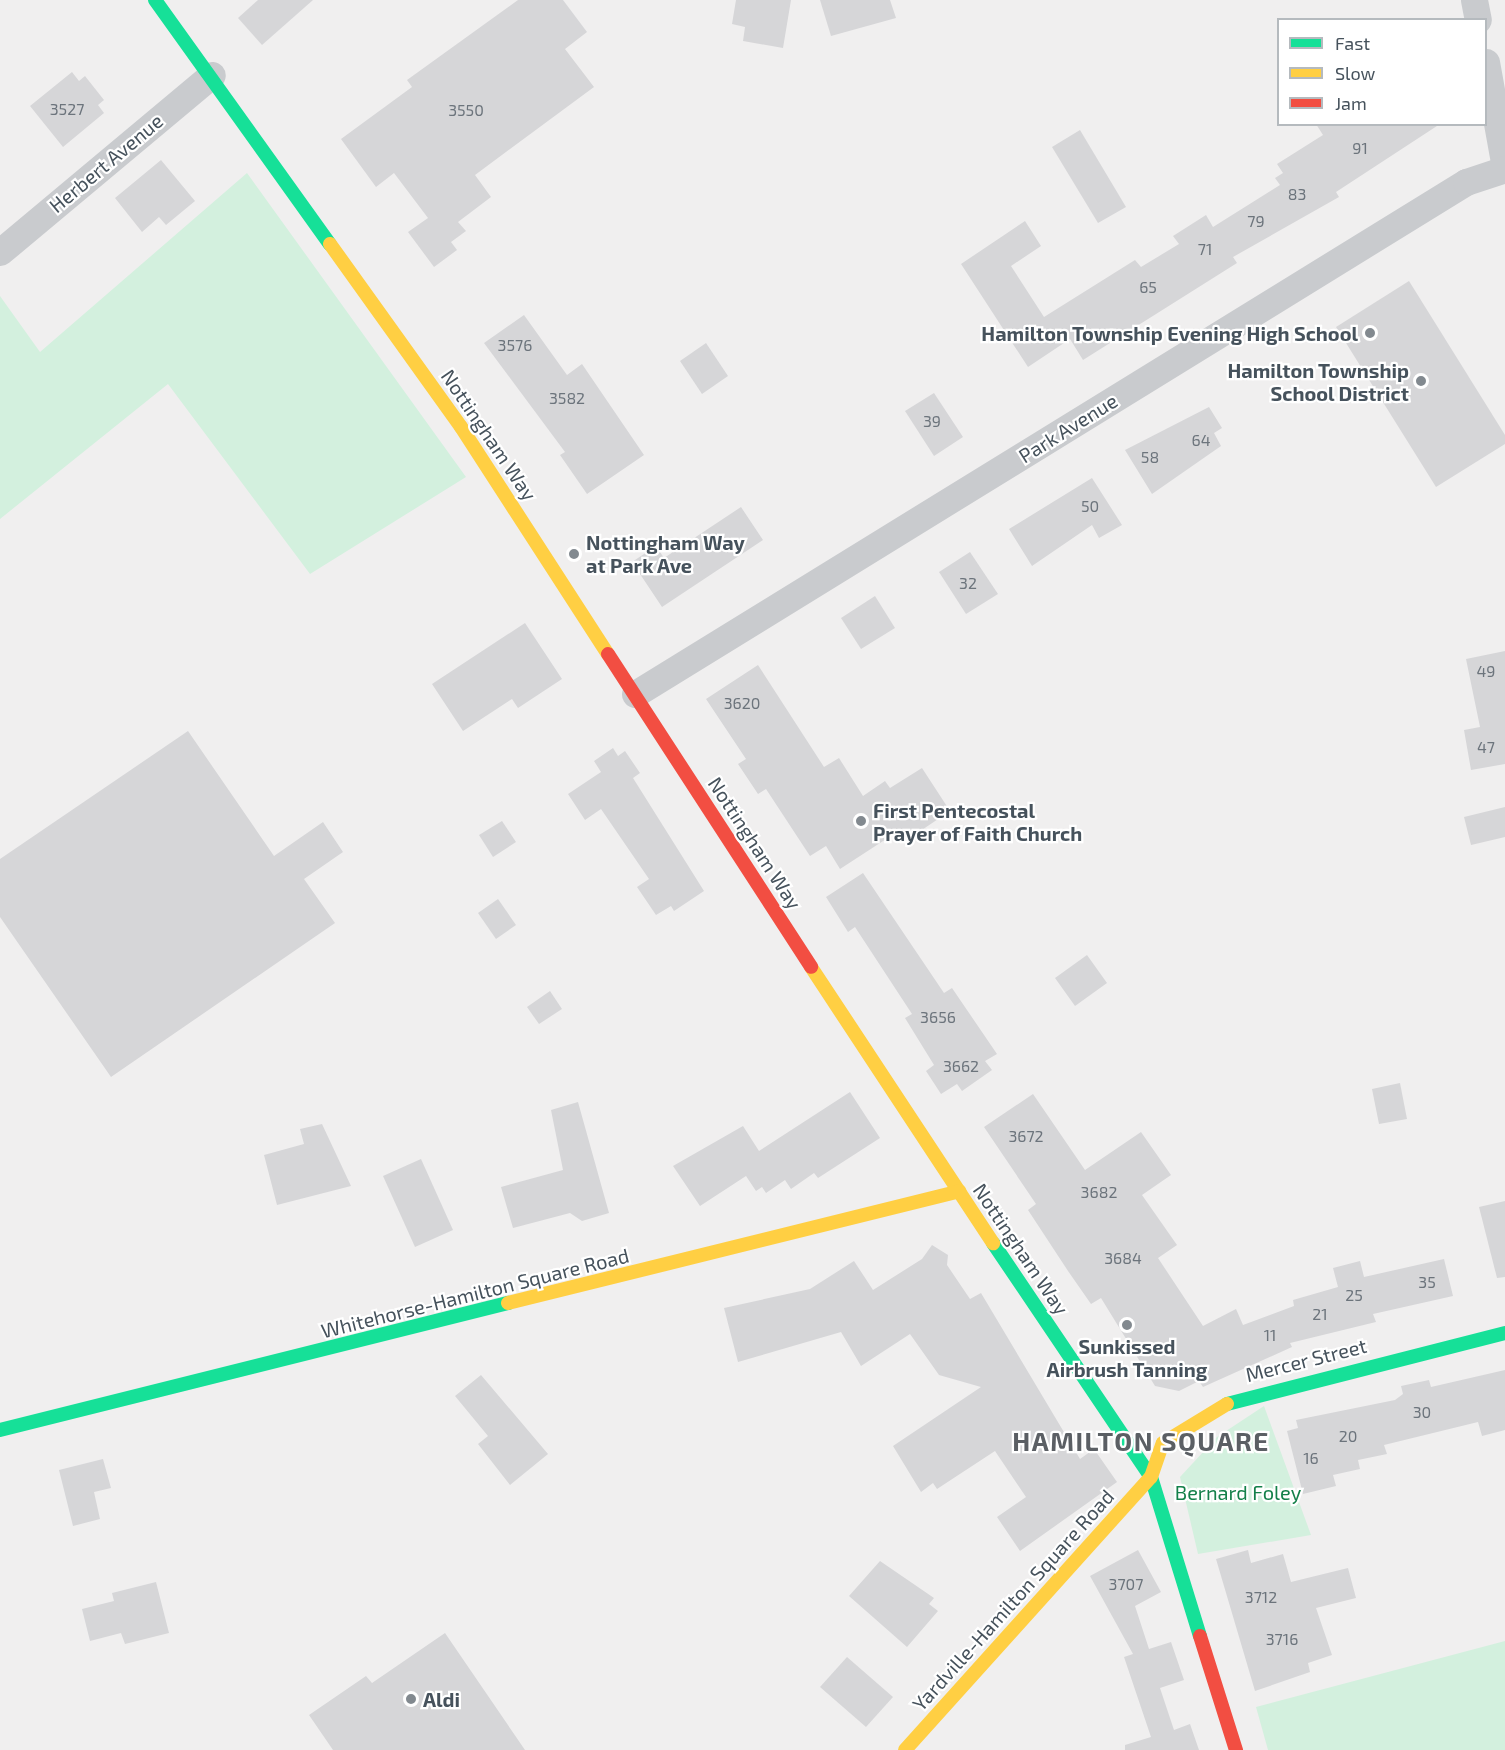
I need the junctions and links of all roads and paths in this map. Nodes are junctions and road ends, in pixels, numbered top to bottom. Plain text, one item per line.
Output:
1 (155, 0) edge
2 (1474, 0) edge
3 (1478, 18) edge
4 (1487, 73) edge
5 (212, 75) junction
6 (1505, 168) edge
7 (0, 252) edge
8 (635, 693) junction
9 (959, 1191) junction
10 (1505, 1333) edge
11 (0, 1430) edge
12 (1150, 1477) junction
13 (905, 1750) edge
14 (1236, 1750) edge

1 - 5 street, Nottingham Way
2 - 3 street
4 - 6 street
5 - 7 street, Herbert Avenue
5 - 8 street, Nottingham Way
6 - 8 street, Park Avenue
8 - 9 street, Nottingham Way
9 - 11 street, Whitehorse-Hamilton Square Road
9 - 12 street, Nottingham Way
10 - 12 street, Mercer Street
12 - 13 street, Yardville-Hamilton Square Road
12 - 14 street, Nottingham Way

